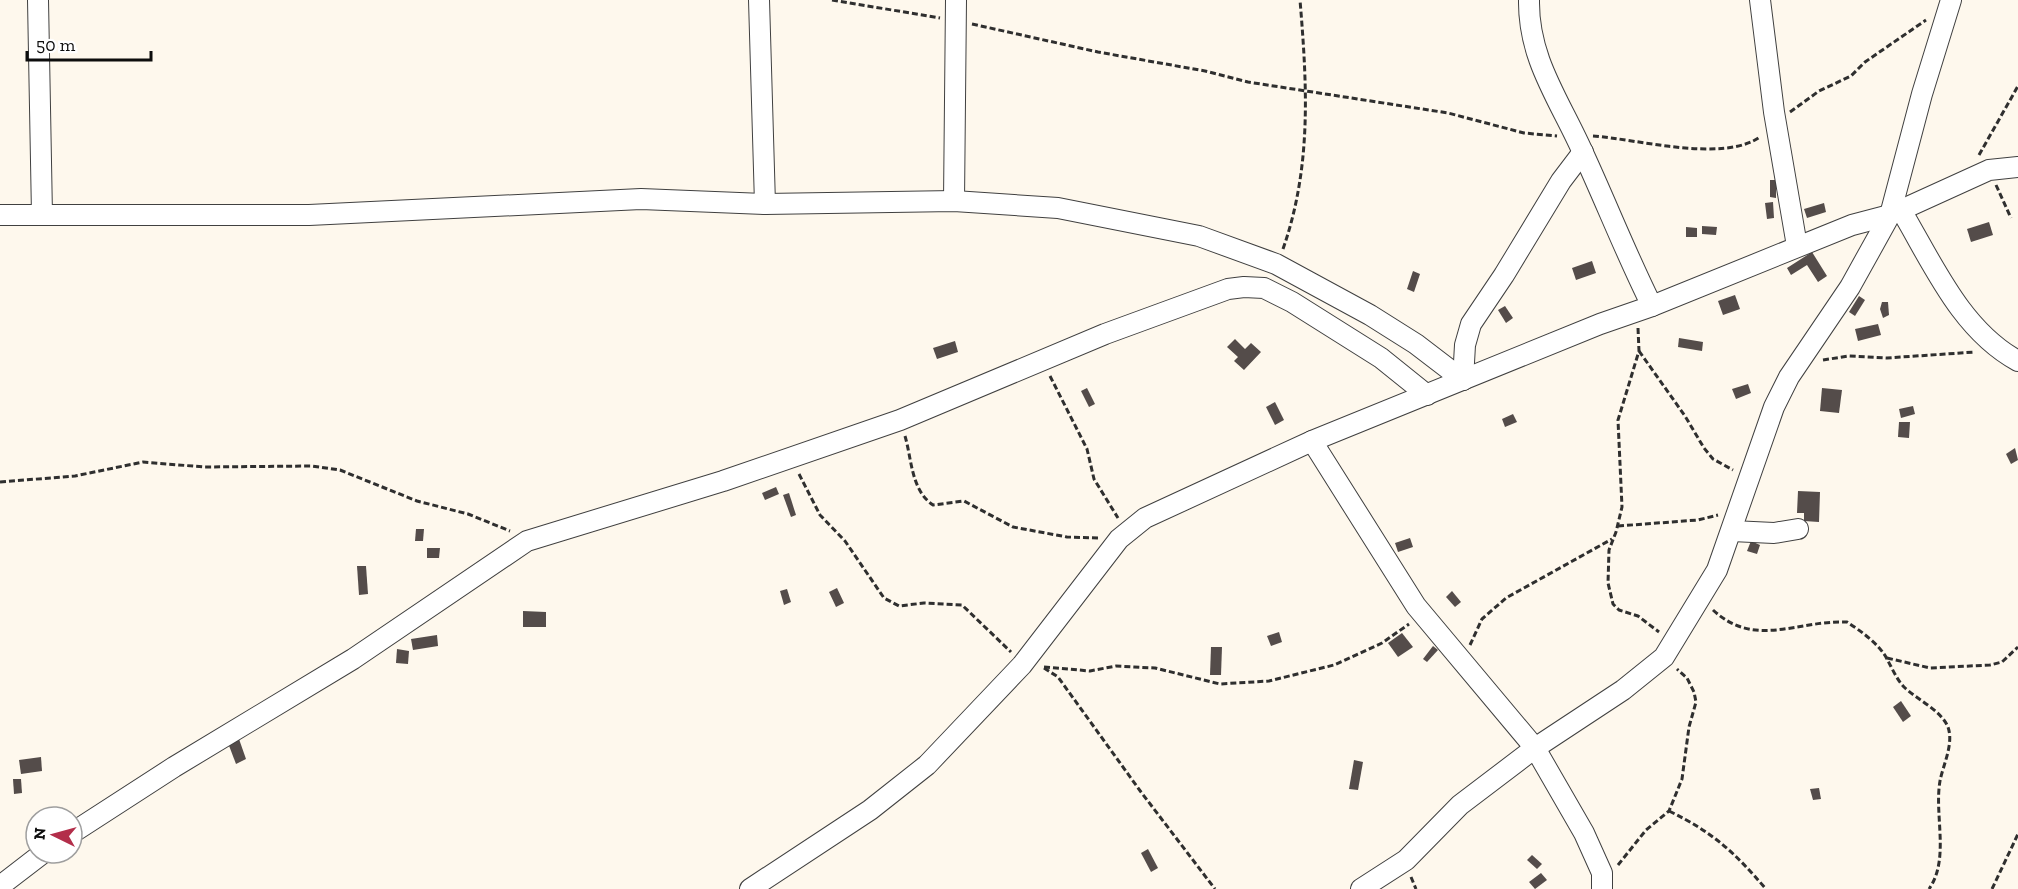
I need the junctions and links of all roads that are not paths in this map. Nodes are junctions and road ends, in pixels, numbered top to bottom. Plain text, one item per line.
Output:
1 (38, 0) edge
2 (759, 0) edge
3 (1529, 0) edge
4 (1760, 0) edge
5 (1951, 0) edge
6 (956, 9) edge
7 (1579, 143) junction
8 (2018, 167) edge
9 (954, 201) junction
10 (765, 204) junction
11 (1895, 212) junction
12 (0, 215) edge
13 (42, 215) junction
14 (1797, 246) junction
15 (1645, 308) junction
16 (2018, 361) edge
17 (1464, 380) junction
18 (1427, 395) junction
19 (1312, 441) junction
20 (1798, 529) dead end
21 (1732, 531) junction
22 (1535, 748) junction
23 (84, 825) edge
24 (28, 865) edge
25 (0, 886) edge
26 (1603, 886) edge
27 (750, 889) edge
28 (1361, 889) edge

1 - 13 street
2 - 10 street
3 - 7 street
4 - 14 street
5 - 11 street
6 - 9 street
7 - 15 street
7 - 17 street
8 - 11 street
9 - 10 street
9 - 17 street
10 - 13 street
11 - 14 street
11 - 16 street
11 - 21 street
12 - 13 street
14 - 15 street
15 - 17 street
17 - 18 street
18 - 19 street
18 - 23 street
19 - 22 street
19 - 27 street
20 - 21 street
21 - 22 street
22 - 26 street
22 - 28 street
24 - 25 street

